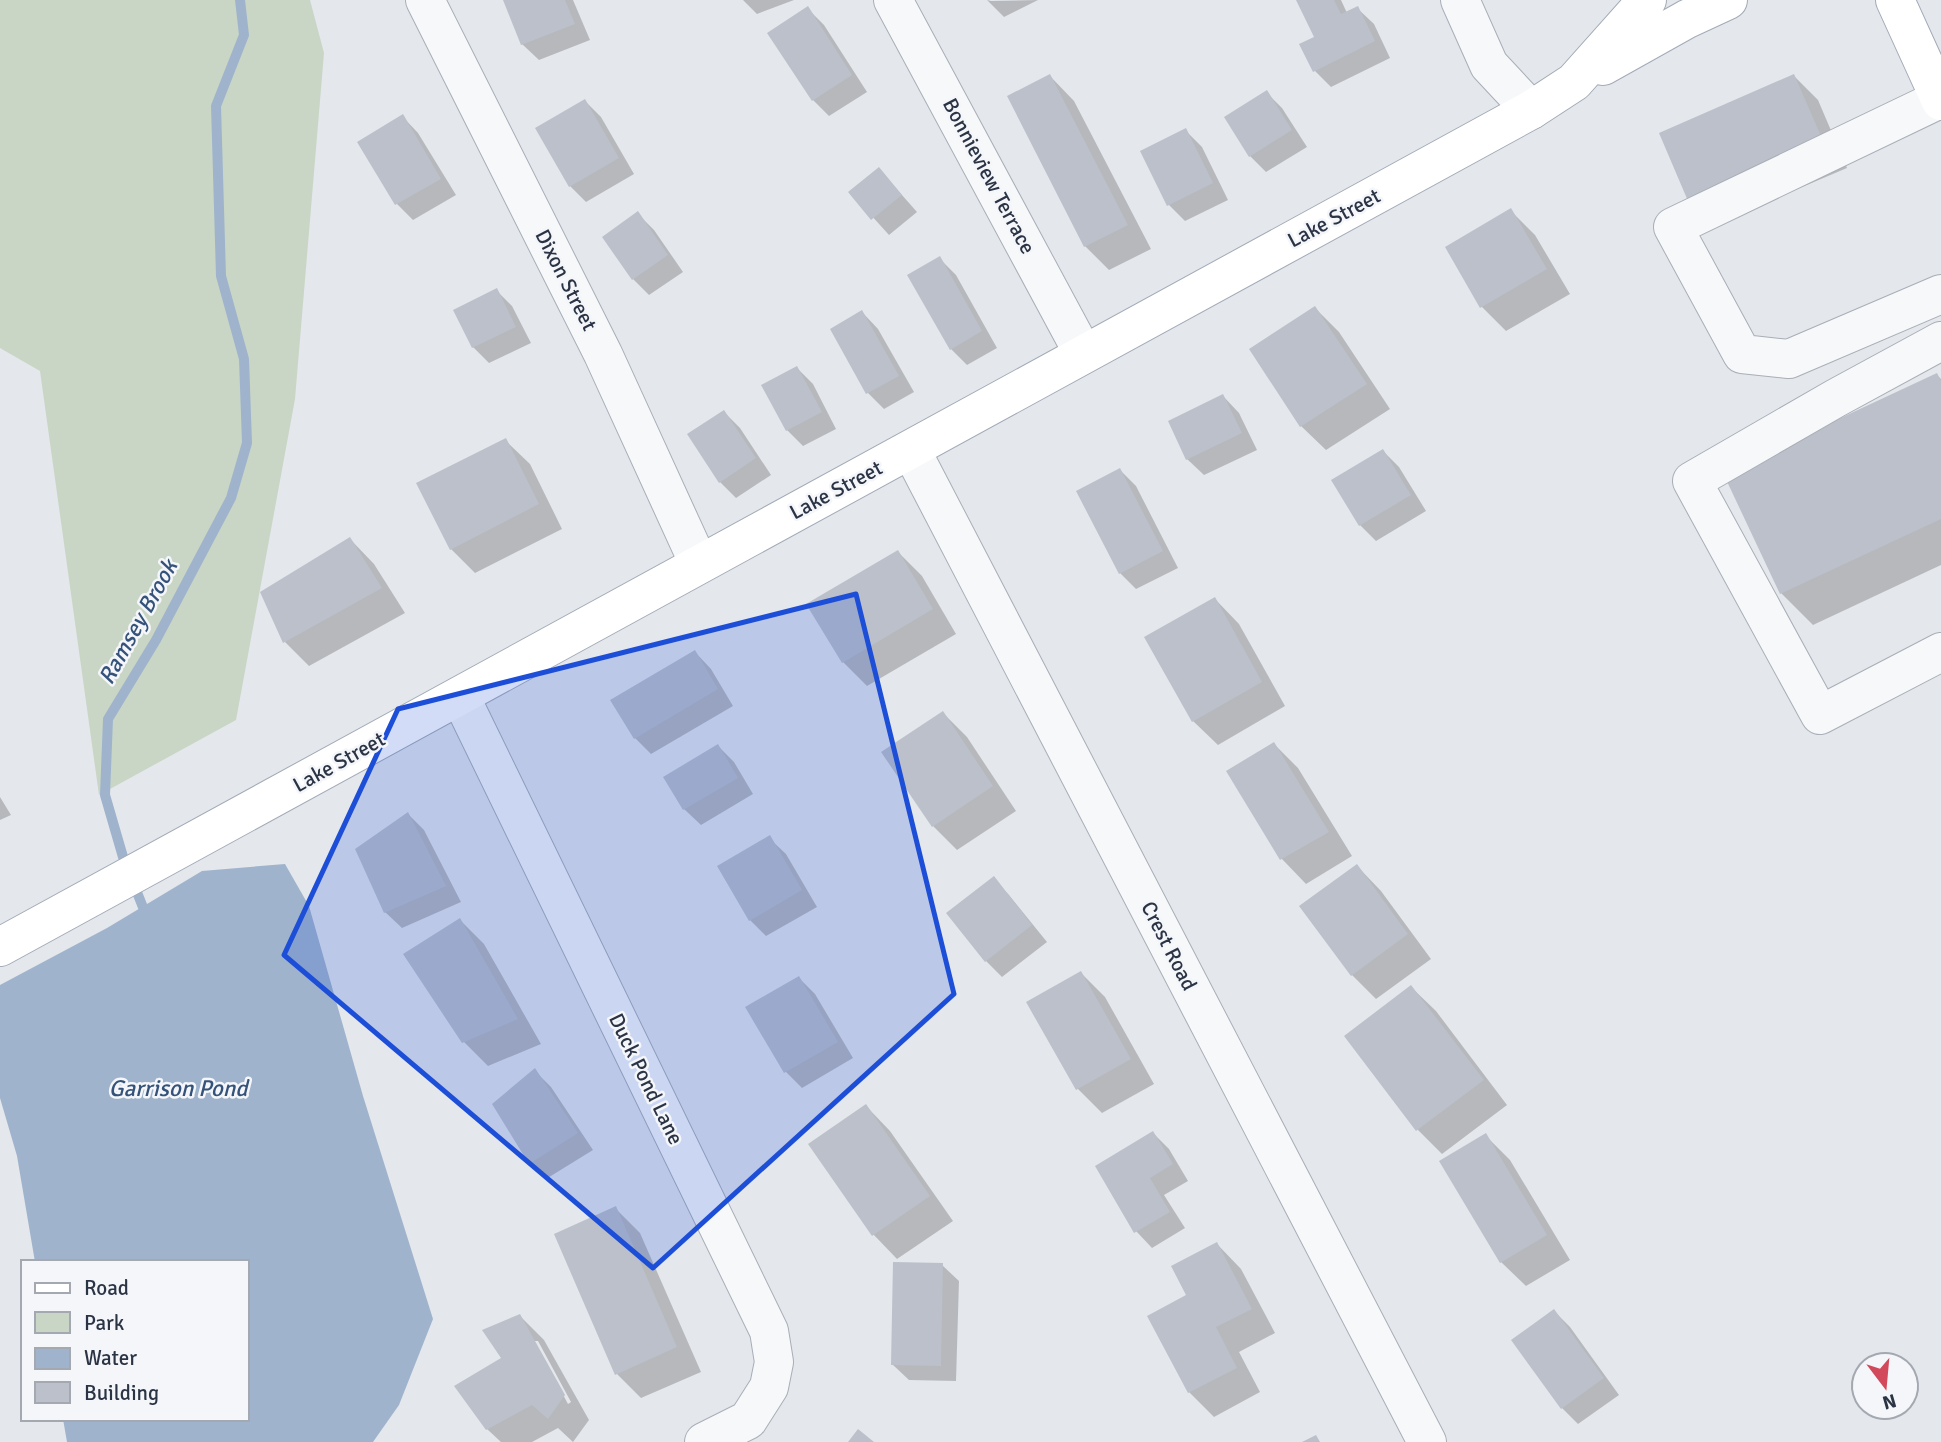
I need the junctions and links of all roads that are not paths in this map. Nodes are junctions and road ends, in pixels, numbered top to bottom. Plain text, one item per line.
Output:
1 (425, 0) edge
2 (893, 0) edge
3 (1460, 0) edge
4 (1647, 0) edge
5 (1728, 0) edge
6 (1896, 2) edge
7 (1574, 82) junction
8 (1940, 100) edge
9 (1531, 110) junction
10 (1941, 294) edge
11 (1941, 341) edge
12 (1083, 353) junction
13 (911, 450) junction
14 (699, 564) junction
15 (1941, 652) edge
16 (460, 696) junction
17 (0, 947) edge
18 (704, 1442) edge
19 (1427, 1442) edge

1 - 14 street, Dixon Street
2 - 12 street, Bonnieview Terrace
3 - 9 street
4 - 7 main road, Lake Street
5 - 7 main road
6 - 8 main road
7 - 9 main road, Lake Street
8 - 10 street
9 - 12 main road, Lake Street
11 - 15 street
12 - 13 main road, Lake Street
13 - 14 main road, Lake Street
13 - 19 street, Crest Road
14 - 16 main road, Lake Street
16 - 17 main road, Lake Street
16 - 18 street, Duck Pond Lane

